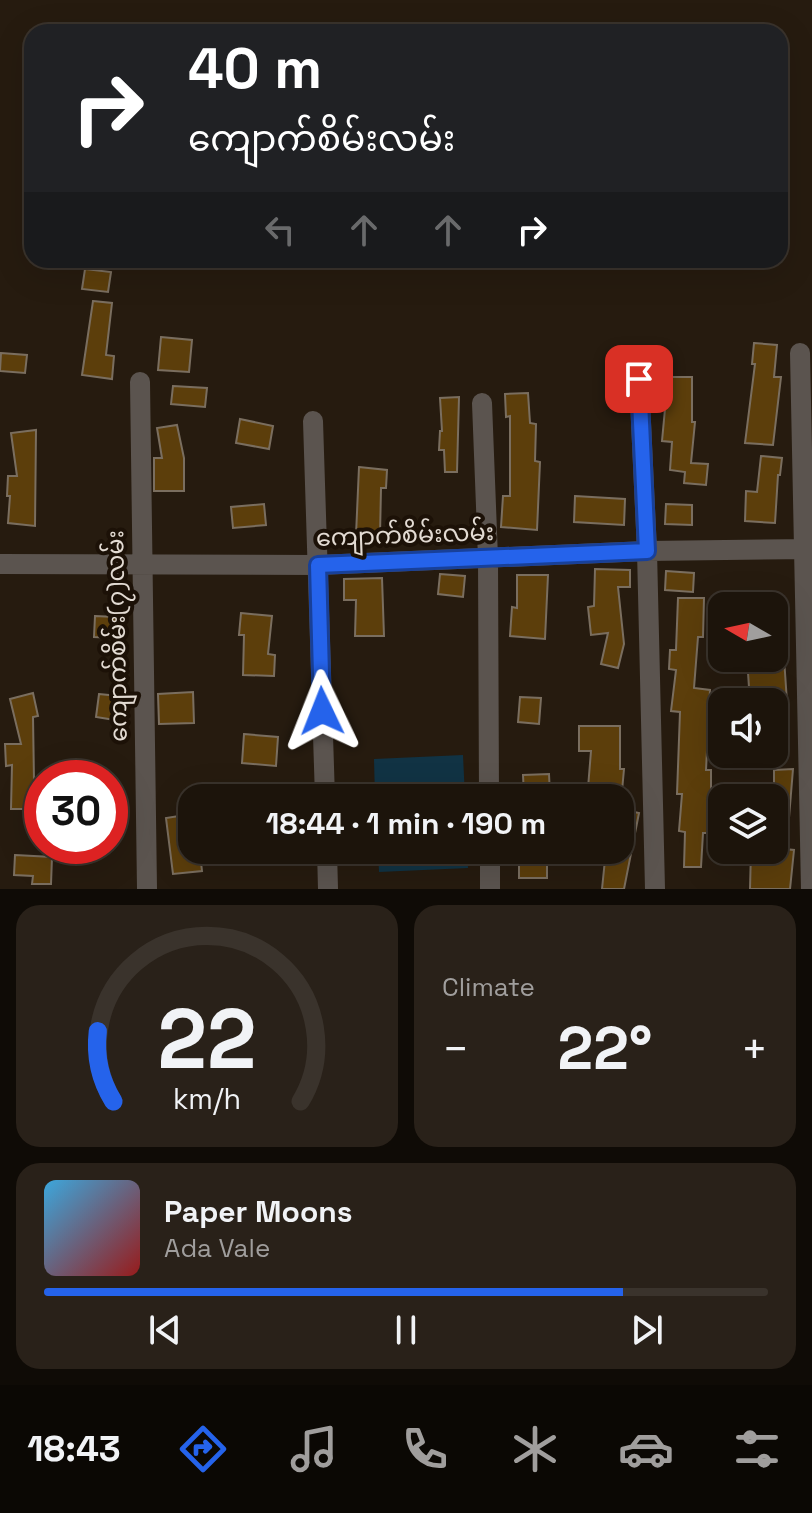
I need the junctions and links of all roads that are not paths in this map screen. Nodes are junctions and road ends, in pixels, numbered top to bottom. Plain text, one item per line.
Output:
1 (800, 353) dead end
2 (639, 379) dead end
3 (140, 382) dead end
4 (482, 403) dead end
5 (313, 421) dead end
6 (808, 550) edge
7 (647, 551) junction
8 (488, 558) junction
9 (0, 564) edge
10 (318, 565) junction
11 (142, 566) junction
12 (325, 784) edge
13 (489, 784) edge
14 (327, 864) edge
15 (490, 864) edge
16 (147, 889) edge
17 (328, 889) edge
18 (490, 889) edge
19 (655, 889) edge
20 (811, 889) edge

1 - 6 street
2 - 7 street
3 - 11 street, ကျောက်စိမ်း(၇)လမ်း
4 - 8 street
5 - 10 street
6 - 7 street, ကျောက်စိမ်းလမ်း
6 - 20 street
7 - 8 street, ကျောက်စိမ်းလမ်း
7 - 19 street
8 - 10 street, ကျောက်စိမ်းလမ်း
8 - 13 street
9 - 11 street, ကျောက်စိမ်းလမ်း
10 - 11 street, ကျောက်စိမ်းလမ်း
10 - 12 street
11 - 16 street, ကျောက်စိမ်း(၇)လမ်း
14 - 17 street
15 - 18 street

